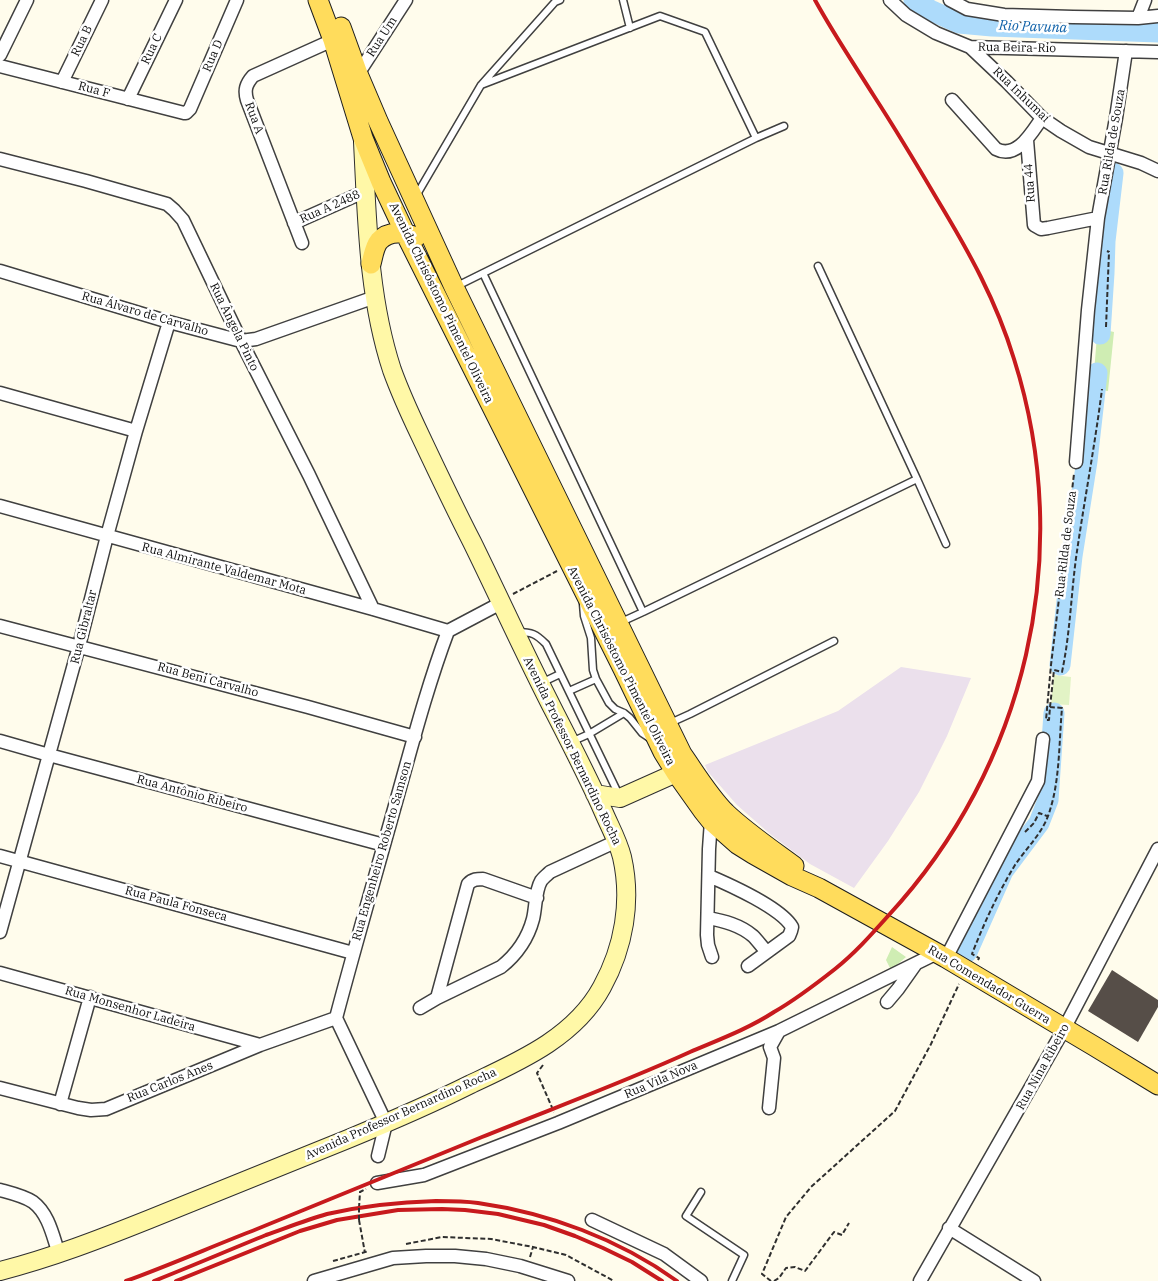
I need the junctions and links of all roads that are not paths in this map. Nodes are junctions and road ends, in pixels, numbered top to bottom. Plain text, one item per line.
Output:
1 (27, 0) edge
2 (102, 0) edge
3 (176, 0) edge
4 (237, 0) edge
5 (318, 0) edge
6 (332, 0) edge
7 (406, 0) edge
8 (560, 0) edge
9 (623, 0) edge
10 (890, 0) edge
11 (950, 0) edge
12 (1145, 0) edge
13 (1158, 16) edge
14 (1138, 18) junction
15 (630, 28) junction
16 (333, 40) junction
17 (970, 47) junction
18 (1126, 51) junction
19 (1158, 52) edge
20 (0, 56) edge
21 (0, 66) edge
22 (358, 74) junction
23 (62, 82) junction
24 (481, 85) junction
25 (128, 99) junction
26 (952, 100) dead end
27 (188, 111) joint
28 (1042, 118) junction
29 (784, 126) dead end
30 (363, 138) junction
31 (756, 138) junction
32 (1027, 140) junction
33 (1110, 153) junction
34 (0, 159) edge
35 (1158, 171) edge
36 (366, 191) junction
37 (414, 201) junction
38 (1098, 218) junction
39 (294, 223) junction
40 (405, 233) junction
41 (302, 243) dead end
42 (371, 264) junction
43 (818, 266) dead end
44 (0, 271) edge
45 (483, 273) junction
46 (451, 281) junction
47 (375, 297) junction
48 (169, 322) junction
49 (241, 341) junction
50 (0, 393) edge
51 (136, 431) junction
52 (1076, 462) road end
53 (917, 479) junction
54 (0, 506) edge
55 (107, 536) junction
56 (946, 544) dead end
57 (585, 594) junction
58 (500, 602) junction
59 (372, 609) junction
60 (643, 612) junction
61 (618, 624) junction
62 (0, 626) edge
63 (514, 631) junction
64 (448, 632) junction
65 (834, 641) dead end
66 (79, 646) junction
67 (560, 674) junction
68 (596, 679) junction
69 (540, 683) junction
70 (569, 691) junction
71 (624, 713) junction
72 (667, 724) junction
73 (589, 734) junction
74 (415, 737) junction
75 (1043, 739) dead end
76 (0, 741) edge
77 (658, 742) junction
78 (570, 743) junction
79 (682, 754) junction
80 (49, 755) junction
81 (676, 773) junction
82 (595, 794) junction
83 (620, 798) junction
84 (712, 821) junction
85 (609, 824) junction
86 (616, 841) junction
87 (384, 845) junction
88 (1158, 849) edge
89 (0, 856) edge
90 (20, 861) junction
91 (709, 876) junction
92 (819, 888) junction
93 (537, 898) junction
94 (708, 918) junction
95 (0, 932) edge
96 (767, 952) junction
97 (353, 953) junction
98 (712, 957) dead end
99 (917, 963) junction
100 (954, 964) junction
101 (748, 966) dead end
102 (0, 973) edge
103 (90, 997) junction
104 (437, 998) junction
105 (887, 1002) dead end
106 (420, 1008) dead end
107 (336, 1018) junction
108 (1064, 1029) junction
109 (779, 1031) junction
110 (260, 1045) junction
111 (1158, 1085) edge
112 (0, 1088) edge
113 (60, 1104) junction
114 (769, 1108) dead end
115 (386, 1123) junction
116 (378, 1156) dead end
117 (377, 1184) road end
118 (0, 1190) edge
119 (701, 1192) dead end
120 (592, 1220) dead end
121 (949, 1228) junction
122 (58, 1254) junction
123 (0, 1271) edge
124 (314, 1281) edge
125 (568, 1281) edge
126 (701, 1281) edge
127 (732, 1281) edge
128 (920, 1281) edge
129 (1034, 1281) edge

1 - 20 street
2 - 23 street, Rua B
3 - 25 street, Rua C
4 - 27 street, Rua D
5 - 16 main road, Avenida Chrisóstomo Pimentel Oliveira
6 - 22 main road, Avenida Chrisóstomo Pimentel Oliveira
7 - 22 street, Rua Um
8 - 24 lane
9 - 15 lane
10 - 17 street, Rua Beira-Rio
11 - 14 street
12 - 14 street
13 - 14 street
15 - 24 lane
15 - 31 lane
16 - 30 main road, Avenida Chrisóstomo Pimentel Oliveira
16 - 39 street, Rua A
17 - 18 street, Rua Beira-Rio
17 - 28 street, Rua Inhumaí
18 - 19 street, Rua Beira-Rio
18 - 33 street, Rua Rilda de Souza
21 - 23 street, Rua F
22 - 37 main road, Avenida Chrisóstomo Pimentel Oliveira
23 - 25 street, Rua F
24 - 37 lane
25 - 27 street, Rua F
26 - 32 street
28 - 32 street
28 - 33 street, Rua Inhumaí
29 - 31 lane
30 - 36 main road, Avenida Professor Bernardino Rocha
30 - 40 main road, Avenida Chrisóstomo Pimentel Oliveira
31 - 45 lane
32 - 38 street, Rua 44
33 - 35 street, Rua Inhumaí
33 - 38 street, Rua Rilda de Souza
34 - 49 street, Rua Ângela Pinto
36 - 39 street, Rua A 2488
36 - 42 main road, Avenida Professor Bernardino Rocha
37 - 46 main road, Avenida Chrisóstomo Pimentel Oliveira
38 - 52 street, Rua Rilda de Souza
39 - 41 street, Rua A
40 - 42 main road
40 - 46 main road
40 - 57 main road, Avenida Chrisóstomo Pimentel Oliveira
42 - 47 main road, Avenida Professor Bernardino Rocha
43 - 53 lane
44 - 48 street, Rua Álvaro de Carvalho
45 - 46 lane
45 - 60 lane
46 - 61 main road, Avenida Chrisóstomo Pimentel Oliveira
47 - 49 street, Rua Álvaro de Carvalho
47 - 58 main road, Avenida Professor Bernardino Rocha
48 - 49 street, Rua Álvaro de Carvalho
48 - 51 street, Rua Gibraltar
49 - 59 street, Rua Ângela Pinto
50 - 51 street
51 - 55 street, Rua Gibraltar
53 - 56 lane
53 - 60 lane
54 - 55 street, Rua Almirante Valdemar Mota
55 - 59 street, Rua Almirante Valdemar Mota
55 - 66 street, Rua Gibraltar
57 - 68 lane
57 - 77 main road, Avenida Chrisóstomo Pimentel Oliveira
58 - 63 main road, Avenida Professor Bernardino Rocha
58 - 64 street
59 - 64 street, Rua Almirante Valdemar Mota
60 - 61 lane
61 - 72 main road, Avenida Chrisóstomo Pimentel Oliveira
62 - 66 street, Rua Beni Carvalho
63 - 67 lane
63 - 69 main road, Avenida Professor Bernardino Rocha
64 - 74 street, Rua Engenheiro Roberto Samson
65 - 72 lane
66 - 74 street, Rua Beni Carvalho
66 - 80 street, Rua Gibraltar
67 - 69 lane
67 - 70 lane
68 - 70 lane
68 - 71 lane
69 - 78 main road, Avenida Professor Bernardino Rocha
70 - 73 lane
71 - 73 lane
71 - 77 lane
72 - 79 main road, Avenida Chrisóstomo Pimentel Oliveira
73 - 78 lane
73 - 83 lane
74 - 87 street, Rua Engenheiro Roberto Samson
75 - 100 street
76 - 80 street, Rua Antônio Ribeiro
77 - 81 main road, Avenida Chrisóstomo Pimentel Oliveira
78 - 82 main road, Avenida Professor Bernardino Rocha
79 - 81 main road
79 - 92 main road, Avenida Chrisóstomo Pimentel Oliveira
80 - 87 street, Rua Antônio Ribeiro
80 - 90 street, Rua Gibraltar
81 - 83 main road
81 - 84 main road, Avenida Chrisóstomo Pimentel Oliveira
82 - 83 main road
82 - 85 main road, Avenida Professor Bernardino Rocha
83 - 85 main road
84 - 91 street
84 - 92 main road, Avenida Chrisóstomo Pimentel Oliveira
85 - 86 main road, Avenida Professor Bernardino Rocha
86 - 93 street
86 - 115 main road, Avenida Professor Bernardino Rocha
87 - 97 street, Rua Engenheiro Roberto Samson
88 - 108 street, Rua Nina Ribeiro
89 - 90 street, Rua Paula Fonseca
90 - 95 street, Rua Gibraltar
90 - 97 street, Rua Paula Fonseca
91 - 94 street
91 - 96 street
92 - 100 main road, Rua Comendador Guerra
93 - 104 street
93 - 104 street
94 - 96 street
94 - 98 street
96 - 101 street
97 - 107 street, Rua Engenheiro Roberto Samson
99 - 100 street, Rua Vila Nova
99 - 105 street
99 - 109 street, Rua Vila Nova
100 - 108 main road, Rua Comendador Guerra
102 - 103 street, Rua Monsenhor Ladeira
103 - 110 street, Rua Monsenhor Ladeira
103 - 113 street
104 - 106 street
107 - 110 street, Rua Carlos Anes
107 - 115 street
108 - 111 main road, Rua Comendador Guerra
108 - 121 street, Rua Nina Ribeiro
109 - 114 street
109 - 117 street, Rua Vila Nova
110 - 113 street, Rua Carlos Anes
112 - 113 street, Rua Carlos Anes
115 - 116 street
115 - 122 main road, Avenida Professor Bernardino Rocha
118 - 122 street
119 - 127 lane
120 - 126 street
121 - 128 street, Rua Nina Ribeiro
121 - 129 street
122 - 123 main road, Avenida Professor Bernardino Rocha
124 - 125 street

